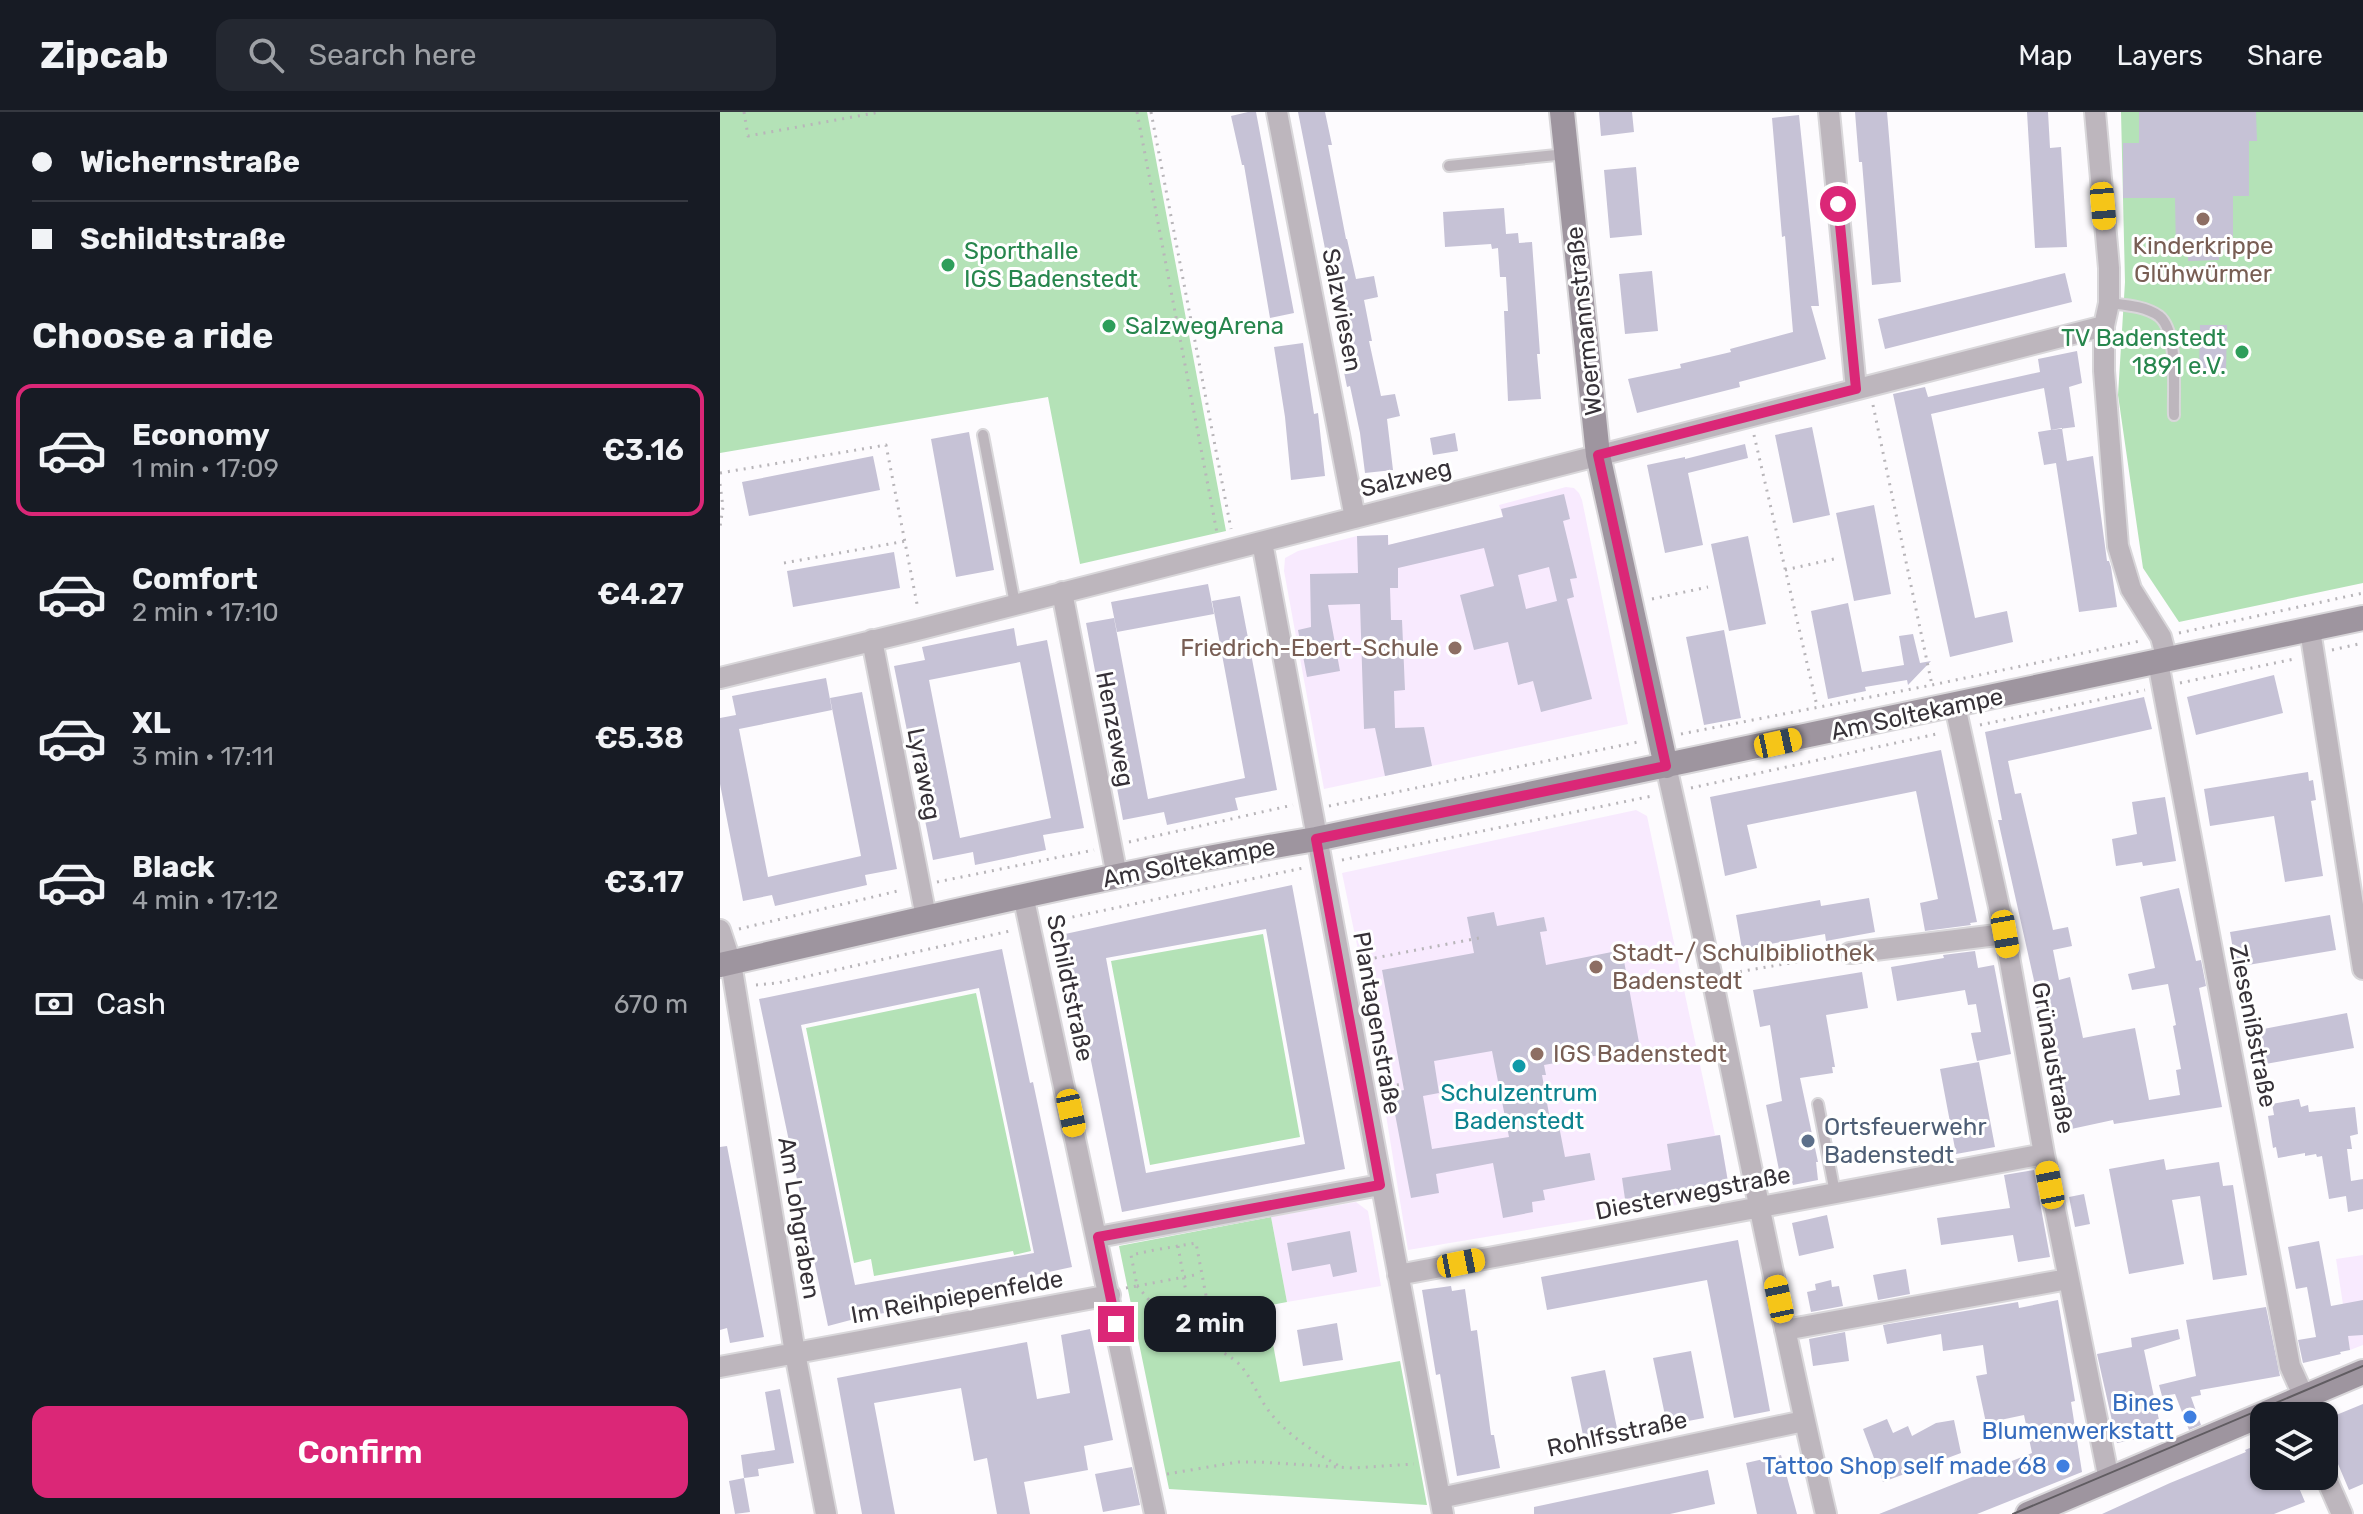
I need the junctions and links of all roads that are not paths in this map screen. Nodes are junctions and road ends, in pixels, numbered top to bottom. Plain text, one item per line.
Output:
1 (1277, 112) edge
2 (1562, 112) edge
3 (1829, 112) edge
4 (2095, 112) edge
5 (1566, 154) junction
6 (1449, 166) dead end
7 (2109, 303) junction
8 (2104, 326) junction
9 (1863, 387) junction
10 (2174, 415) dead end
11 (983, 435) dead end
12 (1598, 455) junction
13 (1355, 518) junction
14 (1262, 542) junction
15 (1062, 592) junction
16 (1015, 604) junction
17 (2363, 618) edge
18 (2310, 630) junction
19 (872, 640) junction
20 (2162, 661) junction
21 (720, 678) edge
22 (1958, 717) junction
23 (1666, 766) junction
24 (1316, 839) junction
25 (1117, 876) junction
26 (1023, 895) junction
27 (926, 917) junction
28 (721, 934) edge
29 (2005, 934) junction
30 (1850, 953) road end
31 (2363, 969) edge
32 (729, 971) edge
33 (1818, 1104) dead end
34 (2044, 1154) junction
35 (1380, 1185) junction
36 (1835, 1193) junction
37 (1760, 1207) junction
38 (1098, 1237) junction
39 (1398, 1275) junction
40 (2068, 1279) junction
41 (1118, 1292) junction
42 (1785, 1330) junction
43 (795, 1353) junction
44 (720, 1367) edge
45 (2363, 1372) edge
46 (2298, 1402) edge
47 (2305, 1402) edge
48 (1804, 1421) junction
49 (2250, 1424) edge
50 (2109, 1480) junction
51 (2331, 1490) edge
52 (1442, 1506) edge
53 (826, 1514) edge
54 (1155, 1514) edge
55 (1826, 1514) edge
56 (2028, 1514) edge
57 (2342, 1514) edge

1 - 13 street, Salzwiesen
2 - 5 street, Woermannstraße
3 - 9 street
4 - 7 street
5 - 6 lane
5 - 12 street, Woermannstraße
7 - 8 street
7 - 10 lane
8 - 9 street, Salzweg
8 - 20 street
9 - 12 street, Salzweg
11 - 16 lane
12 - 13 street, Salzweg
12 - 23 street, Woermannstraße
13 - 14 street, Salzweg
14 - 15 street, Salzweg
14 - 24 street, Plantagenstraße
15 - 16 street, Salzweg
15 - 25 street, Henzeweg
16 - 19 street, Salzweg
17 - 18 street, Am Soltekampe
18 - 20 street, Am Soltekampe
18 - 31 street
19 - 21 street, Salzweg
19 - 27 street, Lyraweg
20 - 22 street, Am Soltekampe
20 - 46 street, Ziesenißstraße
22 - 23 street, Am Soltekampe
22 - 29 street, Grünaustraße
23 - 24 street, Am Soltekampe
23 - 37 street, Woermannstraße
24 - 25 street, Am Soltekampe
24 - 35 street, Plantagenstraße
25 - 26 street, Am Soltekampe
26 - 27 street, Am Soltekampe
26 - 38 street, Schildtstraße
27 - 32 street, Am Soltekampe
28 - 32 street, Am Lohgraben
29 - 30 street
29 - 34 street, Grünaustraße
32 - 43 street, Am Lohgraben
33 - 36 lane
34 - 36 street, Diesterwegstraße
34 - 40 street, Grünaustraße
35 - 38 street
35 - 39 street, Plantagenstraße
36 - 37 street, Diesterwegstraße
37 - 39 street, Diesterwegstraße
37 - 42 street, Woermannstraße
38 - 41 street, Schildtstraße
39 - 52 street, Plantagenstraße
40 - 42 street
40 - 50 street, Grünaustraße
41 - 43 street, Im Reihpiepenfelde
41 - 54 street, Schildtstraße
42 - 48 street, Woermannstraße
43 - 44 street, Im Reihpiepenfelde
43 - 53 street, Am Lohgraben
45 - 47 street
48 - 52 street, Rohlfsstraße
48 - 55 street, Woermannstraße
49 - 50 street
50 - 56 street
51 - 57 street

